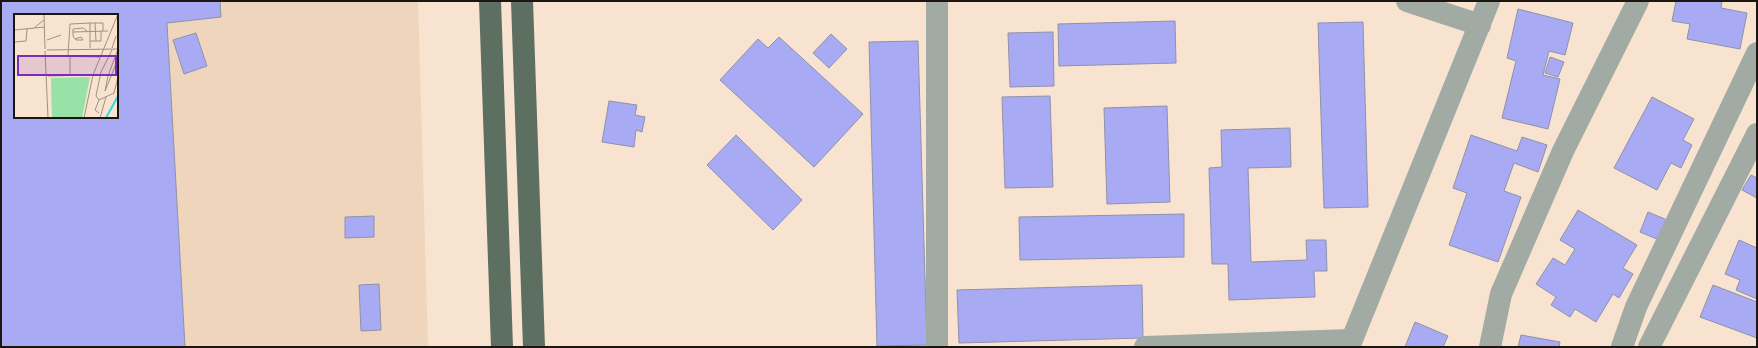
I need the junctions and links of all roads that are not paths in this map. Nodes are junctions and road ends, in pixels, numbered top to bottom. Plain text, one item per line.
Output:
1 (490, 1) edge
2 (522, 1) edge
3 (937, 1) edge
4 (1407, 1) edge
5 (1489, 1) edge
6 (1638, 1) edge
7 (1480, 25) junction
8 (1757, 53) edge
9 (1757, 134) edge
10 (1350, 344) edge
11 (502, 347) edge
12 (534, 347) edge
13 (937, 347) edge
14 (1145, 347) edge
15 (1490, 347) edge
16 (1622, 347) edge
17 (1649, 347) edge

1 - 11 highway
2 - 12 highway
3 - 13 street
4 - 7 street
5 - 7 street
6 - 15 street
7 - 10 street
8 - 16 street
9 - 17 street
10 - 14 street

